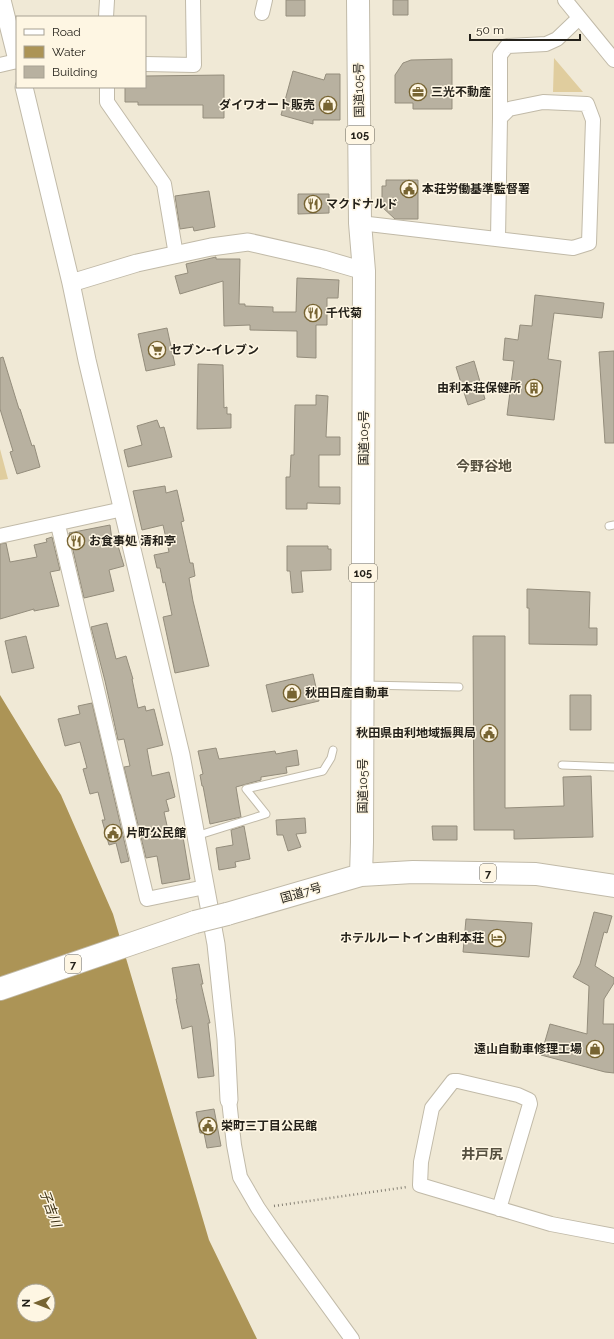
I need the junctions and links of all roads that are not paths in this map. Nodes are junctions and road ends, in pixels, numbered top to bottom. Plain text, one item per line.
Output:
1 (2, 0) edge
2 (107, 0) edge
3 (193, 0) edge
4 (358, 0) edge
5 (565, 0) edge
6 (106, 16) edge
7 (579, 18) junction
8 (16, 56) edge
9 (16, 60) edge
10 (614, 60) edge
11 (146, 64) edge
12 (0, 65) edge
13 (24, 88) edge
14 (107, 88) edge
15 (500, 118) junction
16 (360, 223) junction
17 (498, 239) junction
18 (176, 255) junction
19 (364, 271) junction
20 (71, 283) junction
21 (123, 509) junction
22 (58, 525) junction
23 (0, 536) edge
24 (363, 684) junction
25 (459, 688) dead end
26 (333, 750) dead end
27 (562, 765) dead end
28 (614, 767) edge
29 (196, 836) junction
30 (361, 875) junction
31 (614, 886) edge
32 (205, 888) junction
33 (0, 989) edge
34 (229, 1100) joint
35 (499, 1209) junction
36 (614, 1236) edge
37 (352, 1339) edge

1 - 8 street
2 - 6 street
3 - 11 street
4 - 16 highway, 国道105号 / 105
5 - 7 street
7 - 10 street
7 - 15 street
9 - 12 street
13 - 20 street
14 - 18 street
15 - 17 street
15 - 17 street
16 - 17 street
16 - 19 highway, 国道105号 / 105
18 - 19 street
18 - 20 street
19 - 24 highway, 国道105号 / 105
20 - 21 street
21 - 22 street
21 - 29 street
22 - 23 street
22 - 32 street
24 - 25 lane
24 - 30 highway, 国道105号 / 105
26 - 29 lane
27 - 28 lane
29 - 32 street
30 - 31 highway, 国道7号 / 7
30 - 33 highway, 国道7号 / 7, bridge
32 - 34 street
34 - 37 street
35 - 35 street
35 - 36 street

